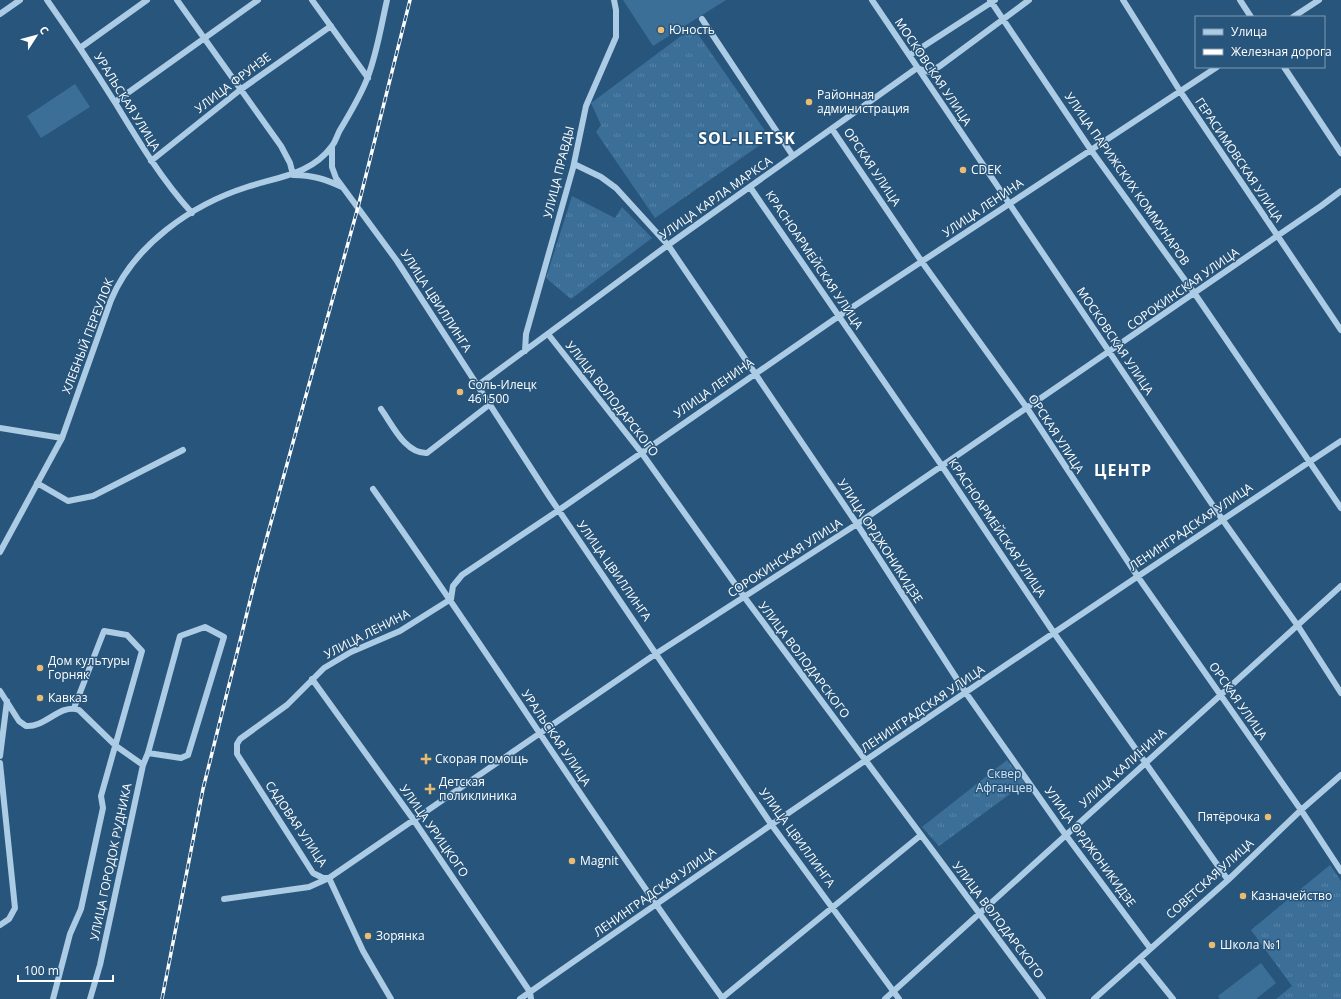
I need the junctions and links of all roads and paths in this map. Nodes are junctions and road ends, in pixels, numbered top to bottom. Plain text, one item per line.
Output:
1 (20, 0) edge
2 (47, 0) edge
3 (147, 0) edge
4 (177, 0) edge
5 (258, 0) edge
6 (312, 0) edge
7 (388, 0) edge
8 (614, 0) edge
9 (872, 0) edge
10 (1029, 0) edge
11 (1123, 0) edge
12 (1240, 0) edge
13 (1319, 0) edge
14 (992, 1) edge
15 (0, 14) edge
16 (1250, 16) edge
17 (1295, 16) edge
18 (702, 19) dead end
19 (1004, 20) junction
20 (331, 26) junction
21 (204, 39) junction
22 (80, 48) junction
23 (910, 55) junction
24 (917, 68) junction
25 (1215, 68) edge
26 (1285, 68) edge
27 (368, 78) junction
28 (240, 90) junction
29 (1180, 91) junction
30 (115, 102) junction
31 (832, 129) junction
32 (332, 146) junction
33 (1091, 150) junction
34 (1341, 153) edge
35 (793, 156) junction
36 (151, 161) junction
37 (574, 164) junction
38 (293, 175) junction
39 (750, 187) junction
40 (343, 188) junction
41 (1341, 191) edge
42 (1008, 204) junction
43 (192, 213) junction
44 (1277, 236) junction
45 (668, 245) junction
46 (922, 262) junction
47 (1195, 294) junction
48 (839, 316) junction
49 (1341, 330) edge
50 (548, 334) junction
51 (524, 351) junction
52 (1109, 353) junction
53 (755, 373) junction
54 (477, 386) junction
55 (489, 405) junction
56 (1027, 408) junction
57 (381, 409) dead end
58 (0, 428) edge
59 (62, 438) junction
60 (1341, 441) edge
61 (183, 450) dead end
62 (641, 452) junction
63 (1309, 462) junction
64 (942, 466) junction
65 (37, 483) junction
66 (373, 489) dead end
67 (1341, 508) edge
68 (559, 510) junction
69 (1222, 519) junction
70 (857, 524) junction
71 (0, 552) edge
72 (1138, 577) junction
73 (1341, 586) edge
74 (744, 598) junction
75 (451, 599) junction
76 (1298, 626) junction
77 (1054, 633) junction
78 (657, 653) junction
79 (312, 679) junction
80 (0, 691) edge
81 (966, 693) junction
82 (1341, 693) edge
83 (1220, 694) junction
84 (7, 701) junction
85 (74, 708) junction
86 (540, 734) junction
87 (240, 739) joint
88 (116, 746) junction
89 (148, 753) junction
90 (0, 756) edge
91 (866, 761) junction
92 (0, 763) edge
93 (1146, 763) junction
94 (143, 765) junction
95 (1341, 775) edge
96 (1301, 810) junction
97 (413, 819) junction
98 (772, 824) junction
99 (1065, 834) junction
100 (921, 835) junction
101 (1341, 871) edge
102 (329, 878) junction
103 (1228, 880) junction
104 (224, 899) dead end
105 (656, 905) junction
106 (834, 907) junction
107 (979, 913) junction
108 (0, 925) edge
109 (1150, 948) junction
110 (1140, 958) junction
111 (894, 991) junction
112 (530, 992) junction
113 (54, 999) edge
114 (90, 999) edge
115 (391, 999) edge
116 (520, 999) edge
117 (531, 999) edge
118 (723, 999) edge
119 (885, 999) edge
120 (899, 999) edge
121 (1043, 999) edge
122 (1094, 999) edge
123 (1173, 999) edge

1 - 15 street
2 - 22 street, УРАЛЬСКАЯ УЛИЦА
3 - 22 street
4 - 21 street
5 - 21 street
6 - 20 street
7 - 27 street
8 - 37 street, УЛИЦА ПРАВДЫ
9 - 23 street, МОСКОВСКАЯ УЛИЦА
10 - 19 street
11 - 29 street, ГЕРАСИМОВСКАЯ УЛИЦА
12 - 16 street
13 - 17 street
14 - 19 street, УЛИЦА ПАРИЖСКИХ КОММУНАРОВ
14 - 23 street
18 - 35 street
19 - 24 street
19 - 33 street, УЛИЦА ПАРИЖСКИХ КОММУНАРОВ
20 - 27 street
20 - 28 street, УЛИЦА ФРУНЗЕ
21 - 28 street
21 - 30 street
22 - 30 street, УРАЛЬСКАЯ УЛИЦА
23 - 24 street, МОСКОВСКАЯ УЛИЦА
24 - 31 street, УЛИЦА КАРЛА МАРКСА
24 - 42 street, МОСКОВСКАЯ УЛИЦА
25 - 29 street, УЛИЦА ЛЕНИНА
26 - 34 street
27 - 32 street
28 - 36 street, УЛИЦА ФРУНЗЕ
28 - 38 street
29 - 33 street, УЛИЦА ЛЕНИНА
29 - 44 street, ГЕРАСИМОВСКАЯ УЛИЦА
30 - 36 street, УРАЛЬСКАЯ УЛИЦА
31 - 35 street, УЛИЦА КАРЛА МАРКСА
31 - 46 street, ОРСКАЯ УЛИЦА
32 - 38 street, ХЛЕБНЫЙ ПЕРЕУЛОК
32 - 40 street, УЛИЦА ЦВИЛЛИНГА
33 - 42 street, УЛИЦА ЛЕНИНА
33 - 47 street, УЛИЦА ПАРИЖСКИХ КОММУНАРОВ
35 - 39 street, УЛИЦА КАРЛА МАРКСА
36 - 43 street, УРАЛЬСКАЯ УЛИЦА
37 - 45 street, УЛИЦА ОРДЖОНИКИДЗЕ
37 - 51 street, УЛИЦА ПРАВДЫ
38 - 40 street
38 - 43 street, ХЛЕБНЫЙ ПЕРЕУЛОК
39 - 45 street, УЛИЦА КАРЛА МАРКСА
39 - 48 street, КРАСНОАРМЕЙСКАЯ УЛИЦА
40 - 54 street, УЛИЦА ЦВИЛЛИНГА
41 - 44 street, СОРОКИНСКАЯ УЛИЦА
42 - 46 street, УЛИЦА ЛЕНИНА
42 - 52 street, МОСКОВСКАЯ УЛИЦА
43 - 59 street, ХЛЕБНЫЙ ПЕРЕУЛОК
44 - 47 street, СОРОКИНСКАЯ УЛИЦА
44 - 49 street, ГЕРАСИМОВСКАЯ УЛИЦА
45 - 50 street, УЛИЦА КАРЛА МАРКСА
45 - 53 street, УЛИЦА ОРДЖОНИКИДЗЕ
46 - 48 street, УЛИЦА ЛЕНИНА
46 - 56 street, ОРСКАЯ УЛИЦА
47 - 52 street, СОРОКИНСКАЯ УЛИЦА
47 - 63 street, УЛИЦА ПАРИЖСКИХ КОММУНАРОВ
48 - 53 street, УЛИЦА ЛЕНИНА
48 - 64 street, КРАСНОАРМЕЙСКАЯ УЛИЦА
50 - 51 street, УЛИЦА КАРЛА МАРКСА
50 - 62 street, УЛИЦА ВОЛОДАРСКОГО
51 - 54 street, УЛИЦА КАРЛА МАРКСА
52 - 56 street, СОРОКИНСКАЯ УЛИЦА
52 - 69 street, МОСКОВСКАЯ УЛИЦА
53 - 62 street, УЛИЦА ЛЕНИНА
53 - 70 street, УЛИЦА ОРДЖОНИКИДЗЕ
54 - 55 street, УЛИЦА ЦВИЛЛИНГА
55 - 57 street
55 - 68 street, УЛИЦА ЦВИЛЛИНГА
56 - 64 street, СОРОКИНСКАЯ УЛИЦА
56 - 72 street, ОРСКАЯ УЛИЦА
58 - 59 street
59 - 65 street, ХЛЕБНЫЙ ПЕРЕУЛОК
60 - 63 street, ЛЕНИНГРАДСКАЯ УЛИЦА
61 - 65 street
62 - 68 street, УЛИЦА ЛЕНИНА
62 - 74 street, УЛИЦА ВОЛОДАРСКОГО
63 - 67 street, УЛИЦА ПАРИЖСКИХ КОММУНАРОВ
63 - 69 street, ЛЕНИНГРАДСКАЯ УЛИЦА
64 - 70 street, СОРОКИНСКАЯ УЛИЦА
64 - 77 street, КРАСНОАРМЕЙСКАЯ УЛИЦА
65 - 71 street, ХЛЕБНЫЙ ПЕРЕУЛОК
66 - 75 street, УРАЛЬСКАЯ УЛИЦА
68 - 75 street, УЛИЦА ЛЕНИНА
68 - 78 street, УЛИЦА ЦВИЛЛИНГА
69 - 72 street, ЛЕНИНГРАДСКАЯ УЛИЦА
69 - 76 street, МОСКОВСКАЯ УЛИЦА
70 - 74 street, СОРОКИНСКАЯ УЛИЦА
70 - 81 street, УЛИЦА ОРДЖОНИКИДЗЕ
72 - 77 street, ЛЕНИНГРАДСКАЯ УЛИЦА
72 - 83 street, ОРСКАЯ УЛИЦА
73 - 76 street, УЛИЦА КАЛИНИНА
74 - 78 street, СОРОКИНСКАЯ УЛИЦА
74 - 91 street, УЛИЦА ВОЛОДАРСКОГО
75 - 79 street, УЛИЦА ЛЕНИНА
75 - 86 street, УРАЛЬСКАЯ УЛИЦА
76 - 82 street, МОСКОВСКАЯ УЛИЦА
76 - 83 street, УЛИЦА КАЛИНИНА
77 - 81 street, ЛЕНИНГРАДСКАЯ УЛИЦА
77 - 93 street, КРАСНОАРМЕЙСКАЯ УЛИЦА
78 - 86 street, СОРОКИНСКАЯ УЛИЦА
78 - 98 street, УЛИЦА ЦВИЛЛИНГА
79 - 87 street, УЛИЦА ЛЕНИНА
79 - 97 street, УЛИЦА УРИЦКОГО
80 - 84 street
81 - 91 street, ЛЕНИНГРАДСКАЯ УЛИЦА
81 - 99 street, УЛИЦА ОРДЖОНИКИДЗЕ
83 - 93 street, УЛИЦА КАЛИНИНА
83 - 96 street, ОРСКАЯ УЛИЦА
84 - 85 street
84 - 90 street
85 - 88 street
85 - 88 street
86 - 97 street, СОРОКИНСКАЯ УЛИЦА
86 - 105 street, УРАЛЬСКАЯ УЛИЦА
87 - 102 street, САДОВАЯ УЛИЦА
88 - 94 street
88 - 113 street
89 - 89 street, УЛИЦА ГОРОДОК РУДНИКА
89 - 94 street, УЛИЦА ГОРОДОК РУДНИКА
91 - 98 street, ЛЕНИНГРАДСКАЯ УЛИЦА
91 - 100 street, УЛИЦА ВОЛОДАРСКОГО
92 - 108 street
93 - 99 street, УЛИЦА КАЛИНИНА
93 - 103 street, КРАСНОАРМЕЙСКАЯ УЛИЦА
94 - 114 street, УЛИЦА ГОРОДОК РУДНИКА
95 - 96 street, СОВЕТСКАЯ УЛИЦА
96 - 101 street, ОРСКАЯ УЛИЦА
96 - 103 street, СОВЕТСКАЯ УЛИЦА
97 - 102 street, СОРОКИНСКАЯ УЛИЦА
97 - 112 street, УЛИЦА УРИЦКОГО
98 - 105 street, ЛЕНИНГРАДСКАЯ УЛИЦА
98 - 106 street, УЛИЦА ЦВИЛЛИНГА
99 - 107 street, УЛИЦА КАЛИНИНА
99 - 109 street, УЛИЦА ОРДЖОНИКИДЗЕ
100 - 106 street
100 - 107 street, УЛИЦА ВОЛОДАРСКОГО
102 - 104 street, СОРОКИНСКАЯ УЛИЦА
102 - 115 street, САДОВАЯ УЛИЦА
103 - 109 street, СОВЕТСКАЯ УЛИЦА
105 - 112 street, ЛЕНИНГРАДСКАЯ УЛИЦА
105 - 118 street, УРАЛЬСКАЯ УЛИЦА
106 - 111 street, УЛИЦА ЦВИЛЛИНГА
106 - 118 street
107 - 111 street, УЛИЦА КАЛИНИНА
107 - 121 street, УЛИЦА ВОЛОДАРСКОГО
109 - 110 street, СОВЕТСКАЯ УЛИЦА
110 - 122 street, СОВЕТСКАЯ УЛИЦА
110 - 123 street
111 - 119 street, УЛИЦА КАЛИНИНА
111 - 120 street, УЛИЦА ЦВИЛЛИНГА
112 - 116 street, ЛЕНИНГРАДСКАЯ УЛИЦА
112 - 117 street, УЛИЦА УРИЦКОГО

